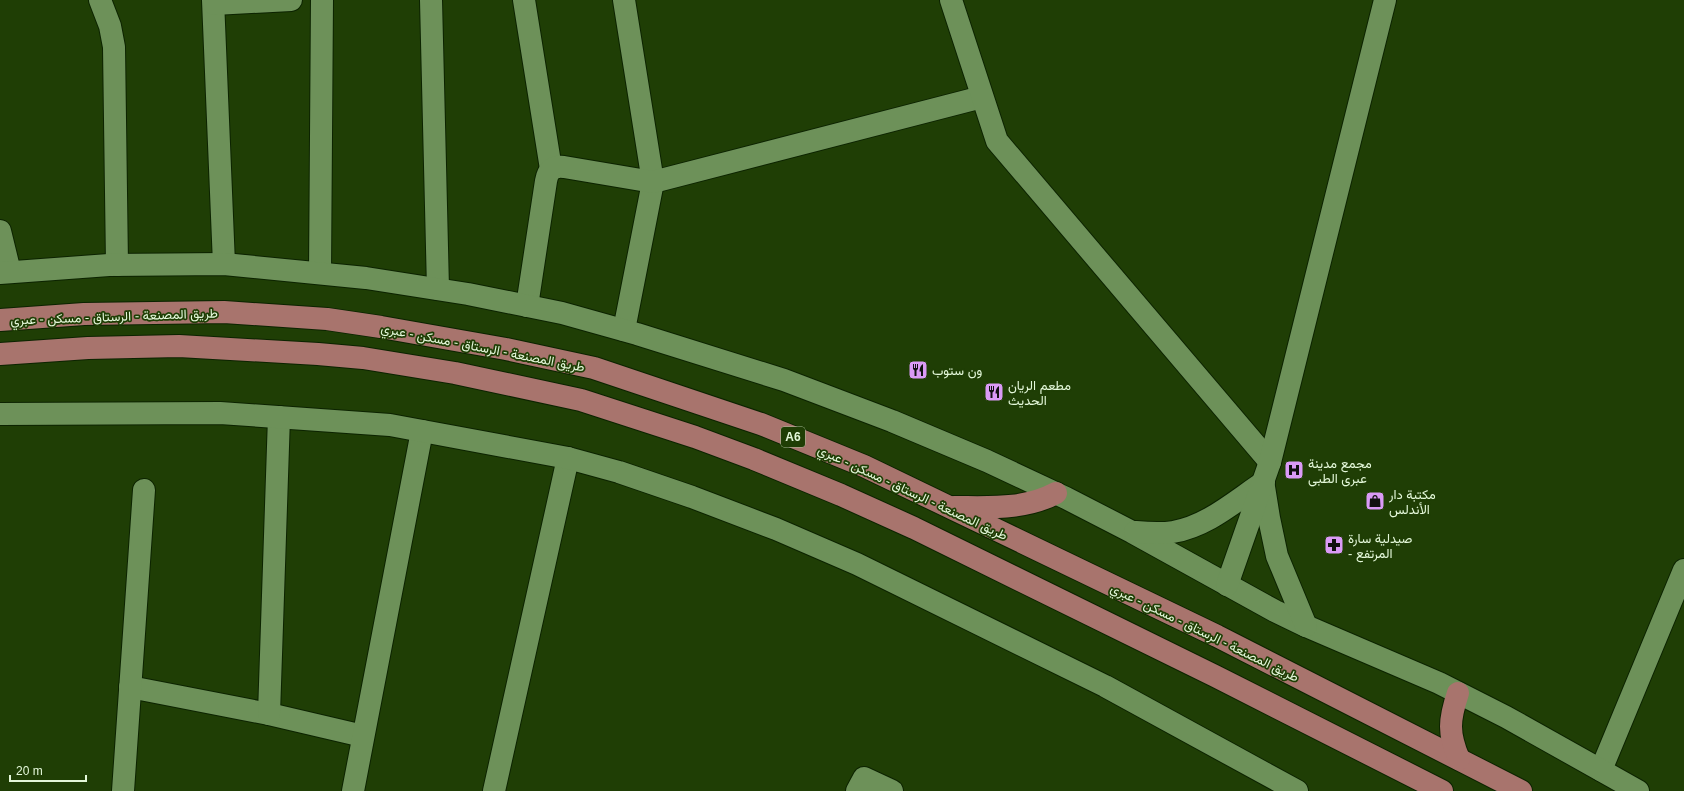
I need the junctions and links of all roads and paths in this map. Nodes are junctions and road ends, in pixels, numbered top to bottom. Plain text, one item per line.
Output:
1 (100, 0) edge
2 (291, 0) edge
3 (322, 0) edge
4 (431, 0) edge
5 (524, 0) edge
6 (624, 0) edge
7 (950, 0) edge
8 (1385, 0) edge
9 (214, 2) edge
10 (982, 97) junction
11 (551, 169) junction
12 (653, 182) junction
13 (0, 231) edge
14 (224, 264) junction
15 (116, 265) junction
16 (5, 272) edge
17 (320, 273) junction
18 (438, 289) junction
19 (528, 306) junction
20 (0, 320) edge
21 (624, 330) junction
22 (0, 354) edge
23 (0, 414) edge
24 (279, 417) junction
25 (422, 431) junction
26 (568, 458) junction
27 (1267, 472) junction
28 (144, 490) dead end
29 (1056, 494) junction
30 (948, 507) junction
31 (1132, 532) junction
32 (1684, 570) edge
33 (1227, 585) junction
34 (1306, 626) junction
35 (130, 687) junction
36 (1458, 692) junction
37 (269, 714) junction
38 (363, 736) junction
39 (1459, 759) junction
40 (1601, 770) junction
41 (123, 791) edge
42 (353, 791) edge
43 (494, 791) edge
44 (858, 791) edge
45 (892, 791) edge
46 (1297, 791) edge
47 (1442, 791) edge
48 (1521, 791) edge
49 (1638, 791) edge

1 - 15 street
2 - 9 street
3 - 17 street
4 - 18 street
5 - 11 street
6 - 12 street
7 - 10 street
8 - 27 street
9 - 14 street
10 - 12 street
10 - 27 street
11 - 12 street
11 - 19 street
12 - 21 street
13 - 16 street
14 - 15 street
14 - 17 street
15 - 16 street
17 - 18 street
18 - 19 street
19 - 21 street
20 - 30 highway, طريق المصنعة - الرستاق - مسكن - عبري / A6
21 - 29 street
22 - 47 highway
23 - 24 street
24 - 25 street
24 - 37 street
25 - 26 street
25 - 38 street
26 - 43 street
26 - 46 street
27 - 31 street
27 - 33 street
27 - 34 street
28 - 35 street
29 - 30 highway
29 - 31 street
30 - 39 highway, طريق المصنعة - الرستاق - مسكن - عبري / A6
31 - 33 street
32 - 40 street
33 - 34 street
34 - 36 street
35 - 37 street
35 - 41 street
36 - 39 highway
36 - 40 street
37 - 38 street
38 - 42 street
39 - 48 highway, طريق المصنعة - الرستاق - مسكن - عبري / A6
40 - 49 street
44 - 45 street

